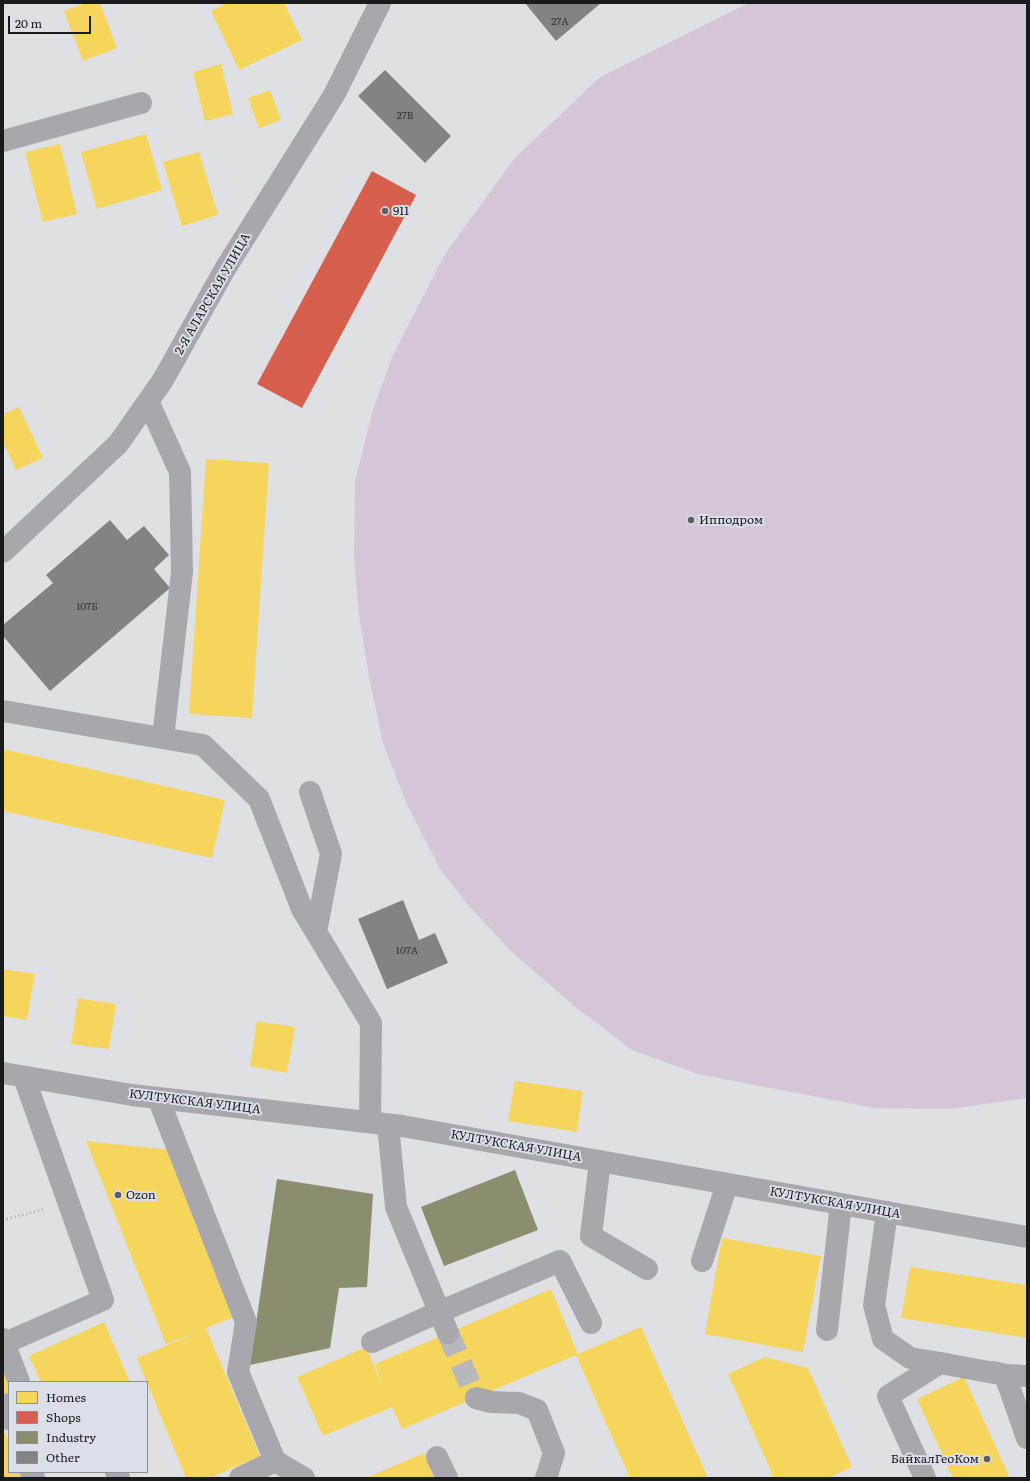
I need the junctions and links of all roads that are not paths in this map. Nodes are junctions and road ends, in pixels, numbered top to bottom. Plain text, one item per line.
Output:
1 (380, 3) edge
2 (141, 103) dead end
3 (3, 141) edge
4 (148, 401) junction
5 (3, 552) edge
6 (3, 712) edge
7 (163, 738) junction
8 (310, 792) dead end
9 (316, 932) junction
10 (3, 1073) edge
11 (24, 1077) junction
12 (158, 1098) junction
13 (379, 1123) junction
14 (600, 1161) junction
15 (727, 1184) junction
16 (841, 1204) junction
17 (887, 1212) junction
18 (1027, 1237) edge
19 (702, 1261) dead end
20 (647, 1269) dead end
21 (439, 1312) junction
22 (590, 1323) dead end
23 (827, 1330) dead end
24 (448, 1333) tunnel mouth
25 (4, 1341) edge
26 (372, 1342) dead end
27 (940, 1363) junction
28 (1006, 1375) junction
29 (1027, 1376) edge
30 (19, 1381) edge
31 (476, 1398) dead end
32 (8, 1405) edge
33 (8, 1417) edge
34 (1027, 1438) edge
35 (437, 1457) dead end
36 (275, 1461) junction
37 (246, 1475) edge
38 (304, 1478) edge
39 (447, 1478) edge
40 (546, 1478) edge
41 (925, 1478) edge

1 - 4 street, 2-Я АЛАРСКАЯ УЛИЦА
2 - 3 street
4 - 5 street, 2-Я АЛАРСКАЯ УЛИЦА
4 - 7 street
6 - 7 street
7 - 9 street
8 - 9 street
9 - 13 street
10 - 11 street, КУЛТУКСКАЯ УЛИЦА
11 - 12 street, КУЛТУКСКАЯ УЛИЦА
11 - 25 street
12 - 13 street, КУЛТУКСКАЯ УЛИЦА
12 - 36 street
13 - 14 street, КУЛТУКСКАЯ УЛИЦА
13 - 21 street
14 - 15 street, КУЛТУКСКАЯ УЛИЦА
14 - 20 street
15 - 16 street, КУЛТУКСКАЯ УЛИЦА
15 - 19 street
16 - 17 street, КУЛТУКСКАЯ УЛИЦА
16 - 23 street
17 - 18 street, КУЛТУКСКАЯ УЛИЦА
17 - 27 street
21 - 22 street
21 - 24 street
21 - 26 street
25 - 30 street
27 - 28 street
27 - 41 street
28 - 29 street
28 - 34 street
31 - 40 street
32 - 33 street
35 - 39 street
36 - 37 street
36 - 38 street

